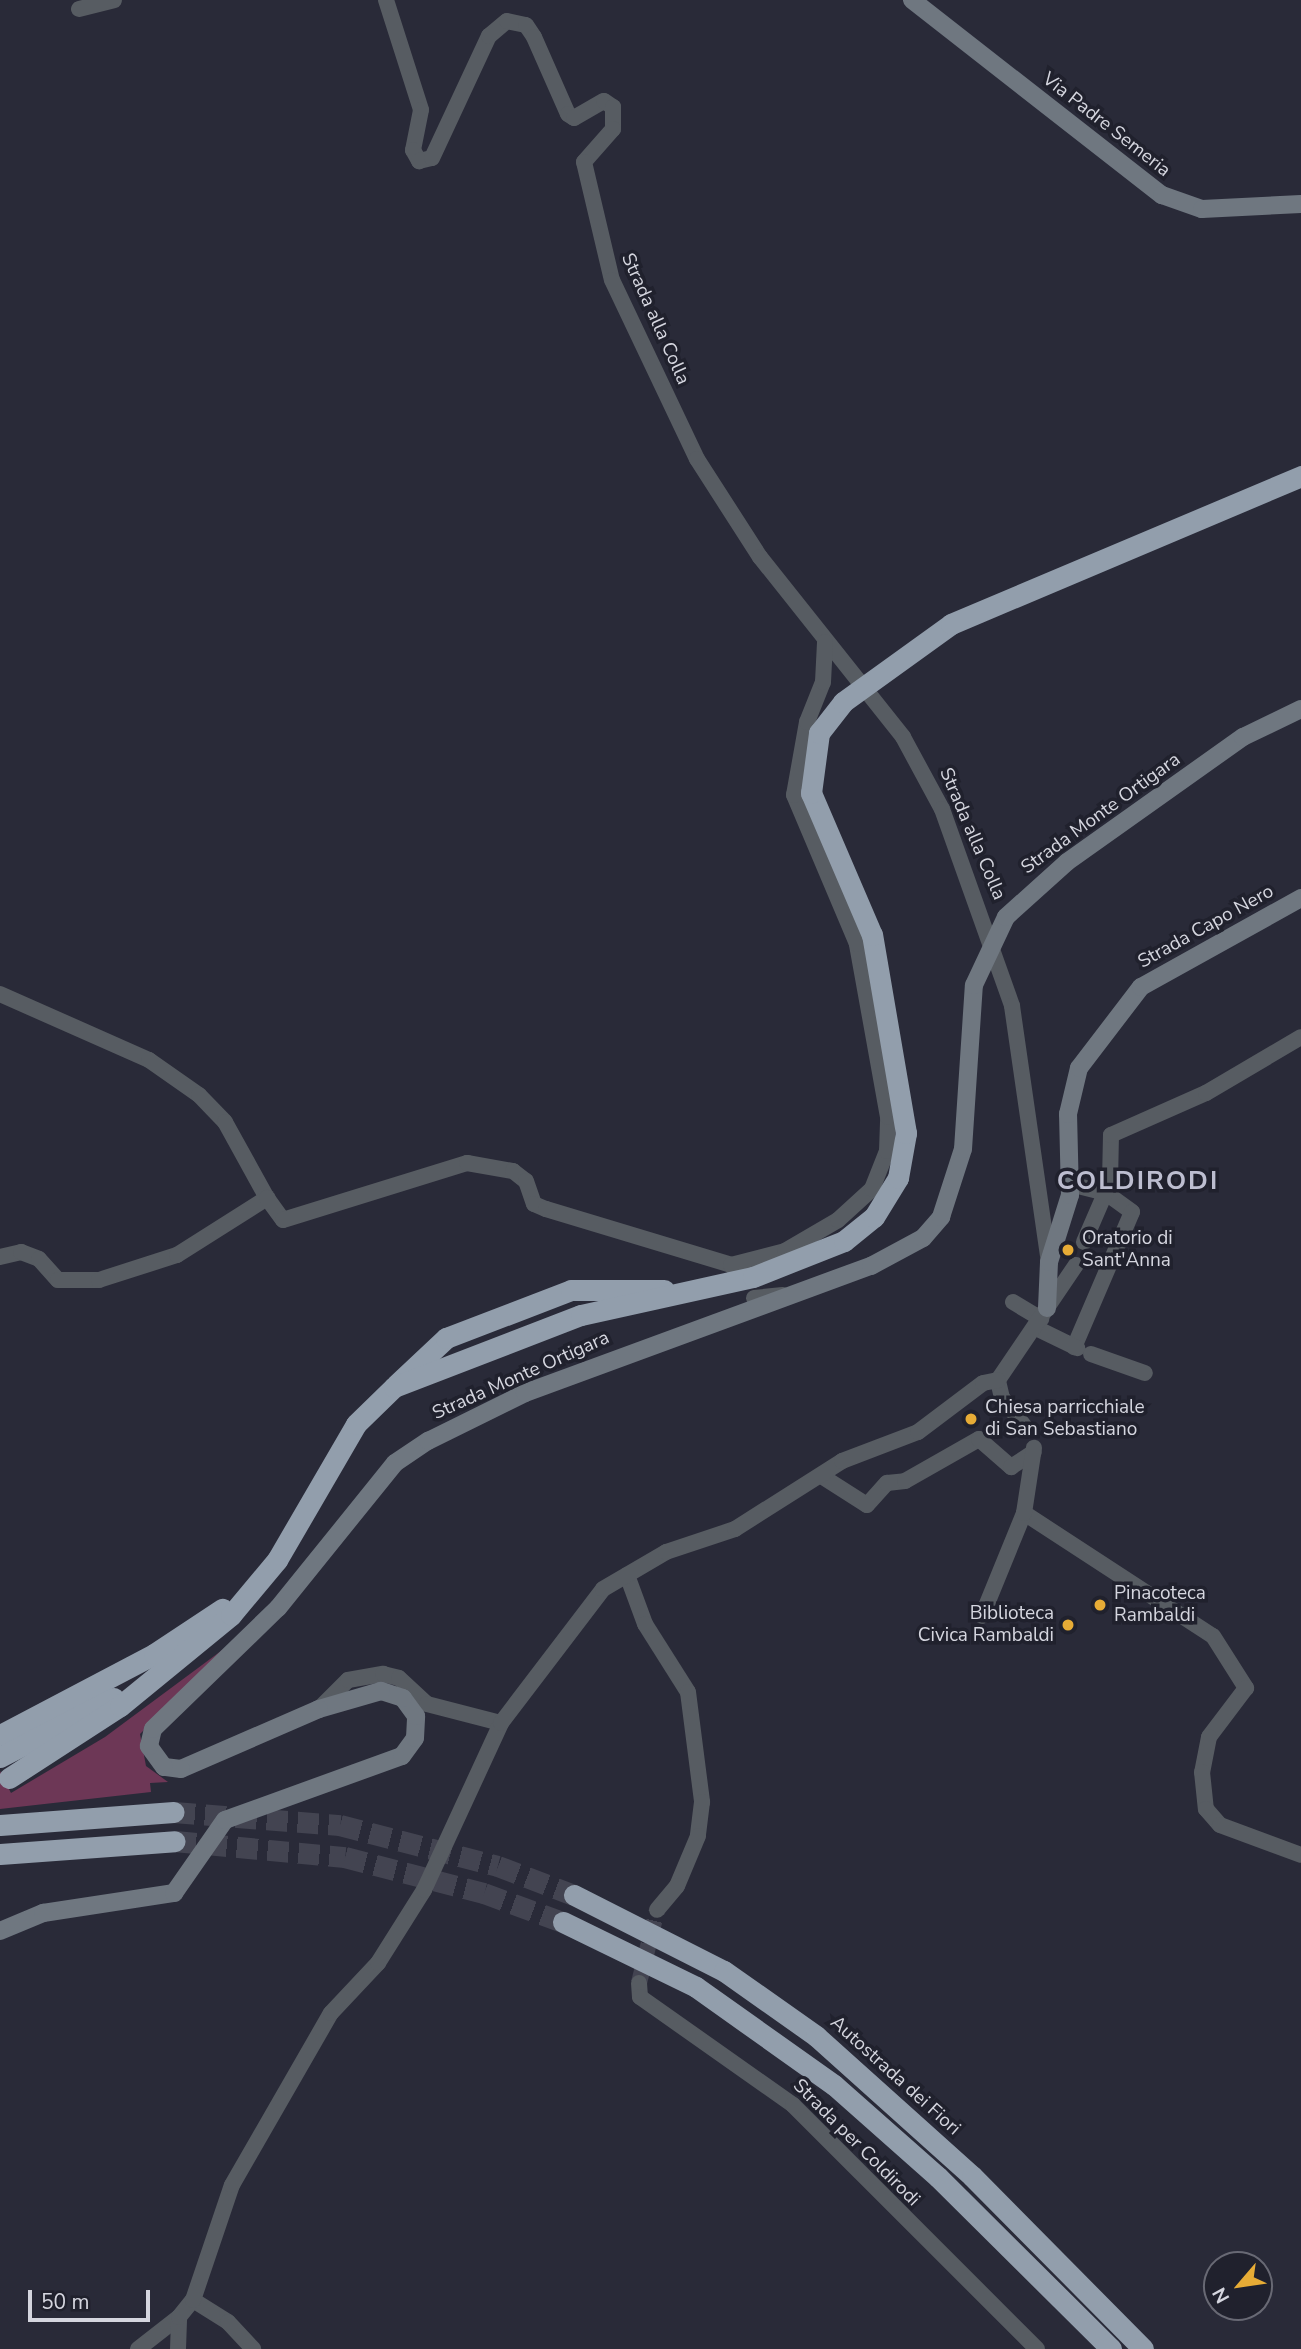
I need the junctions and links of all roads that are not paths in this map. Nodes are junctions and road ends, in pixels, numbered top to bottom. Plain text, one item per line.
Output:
1 (114, 0) edge
2 (386, 0) edge
3 (912, 0) edge
4 (79, 9) dead end
5 (1301, 204) edge
6 (1301, 476) edge
7 (825, 642) junction
8 (1301, 709) edge
9 (1301, 898) edge
10 (990, 941) junction
11 (0, 995) edge
12 (1301, 1037) edge
13 (1070, 1184) junction
14 (1106, 1193) junction
15 (267, 1198) junction
16 (1084, 1242) dead end
17 (0, 1257) edge
18 (1049, 1262) junction
19 (1076, 1265) dead end
20 (784, 1295) junction
21 (754, 1298) dead end
22 (1013, 1303) dead end
23 (1041, 1318) junction
24 (1081, 1350) junction
25 (1145, 1373) dead end
26 (998, 1380) junction
27 (1025, 1427) dead end
28 (823, 1477) junction
29 (1024, 1513) junction
30 (627, 1575) junction
31 (256, 1587) junction
32 (982, 1616) dead end
33 (171, 1667) junction
34 (319, 1709) junction
35 (501, 1723) junction
36 (0, 1735) edge
37 (0, 1757) edge
38 (9, 1778) dead end
39 (174, 1812) tunnel mouth
40 (0, 1825) edge
41 (175, 1842) tunnel mouth
42 (0, 1854) edge
43 (1301, 1855) edge
44 (574, 1895) tunnel mouth
45 (657, 1910) tunnel mouth
46 (563, 1922) tunnel mouth
47 (0, 1931) edge
48 (639, 1983) dead end
49 (193, 2300) junction
50 (180, 2317) junction
51 (138, 2349) edge
52 (178, 2349) edge
53 (253, 2349) edge
54 (1037, 2349) edge
55 (1111, 2349) edge
56 (1143, 2349) edge

1 - 4 street
2 - 7 street, Strada alla Colla
3 - 5 main road, Via Padre Semeria
6 - 31 highway
7 - 10 street, Strada alla Colla
7 - 15 street
8 - 10 main road, Strada Monte Ortigara
9 - 13 main road, Strada Capo Nero
10 - 18 street, Strada alla Colla
10 - 20 main road, Strada Monte Ortigara
11 - 15 street
12 - 14 street
13 - 14 street
13 - 18 main road, Strada Capo Nero
14 - 16 street
14 - 24 street
15 - 17 street
18 - 23 main road, Strada Capo Nero
19 - 23 street
20 - 21 street
20 - 34 main road, Strada Monte Ortigara
22 - 23 street
23 - 24 street
23 - 26 street
24 - 25 street
26 - 27 street
26 - 28 street
28 - 29 street
28 - 30 street
29 - 32 street
29 - 43 street
30 - 35 street
30 - 45 street
31 - 33 highway
31 - 36 highway
33 - 37 highway
33 - 38 highway
34 - 35 street
34 - 47 main road, Strada Monte Ortigara
35 - 49 street
39 - 40 highway
41 - 42 highway
44 - 56 highway, Autostrada dei Fiori
46 - 55 highway
48 - 54 street, Strada per Coldirodi
49 - 50 street
49 - 53 street
50 - 51 street
50 - 52 street

